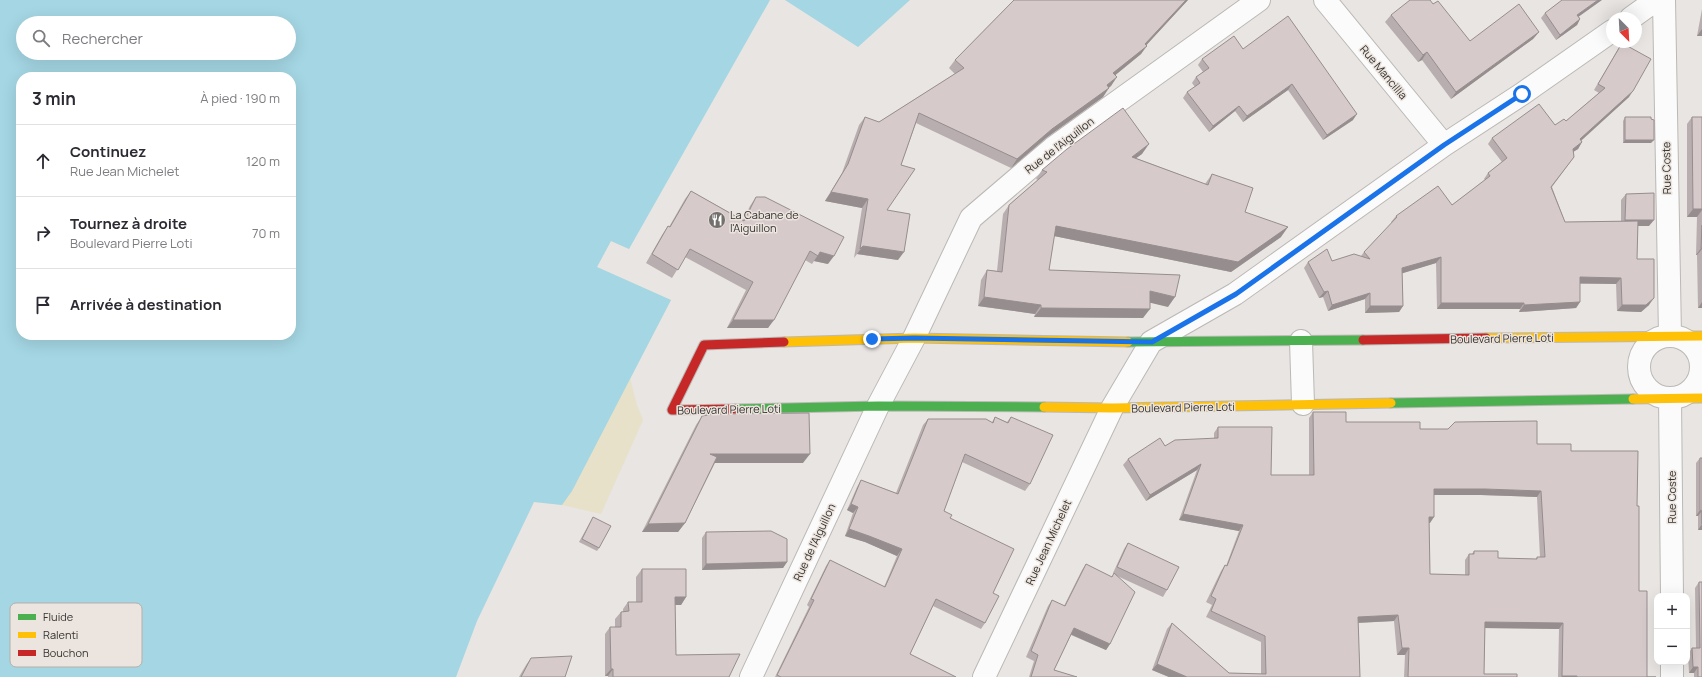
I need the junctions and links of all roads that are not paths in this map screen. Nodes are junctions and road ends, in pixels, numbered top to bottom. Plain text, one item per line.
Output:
1 (1259, 0) edge
2 (1325, 0) edge
3 (1656, 0) edge
4 (1664, 0) edge
5 (1639, 12) edge
6 (1606, 35) edge
7 (1444, 145) junction
8 (1670, 336) junction
9 (1702, 336) edge
10 (914, 338) junction
11 (1301, 341) junction
12 (1152, 342) junction
13 (1670, 398) junction
14 (1702, 398) edge
15 (1303, 404) junction
16 (878, 406) junction
17 (1112, 408) junction
18 (1672, 593) edge
19 (1672, 665) edge
20 (751, 677) edge
21 (984, 677) edge
22 (1672, 677) edge

1 - 10 street, Rue de l'Aiguillon
2 - 7 street, Rue Mancillia
3 - 5 street
4 - 8 street, Rue Coste
6 - 7 street
7 - 12 street
8 - 9 street, Boulevard Pierre Loti
8 - 11 street, Boulevard Pierre Loti
8 - 13 street
8 - 13 street
10 - 12 street, Boulevard Pierre Loti
10 - 16 street
10 - 16 street, Boulevard Pierre Loti
11 - 12 street, Boulevard Pierre Loti
11 - 15 street
12 - 17 street, Boulevard Pierre Loti
13 - 14 street, Boulevard Pierre Loti
13 - 15 street, Boulevard Pierre Loti
13 - 18 street, Rue Coste
15 - 17 street, Boulevard Pierre Loti
16 - 17 street, Boulevard Pierre Loti
16 - 20 street, Rue de l'Aiguillon
17 - 21 street, Rue Jean Michelet
19 - 22 street

